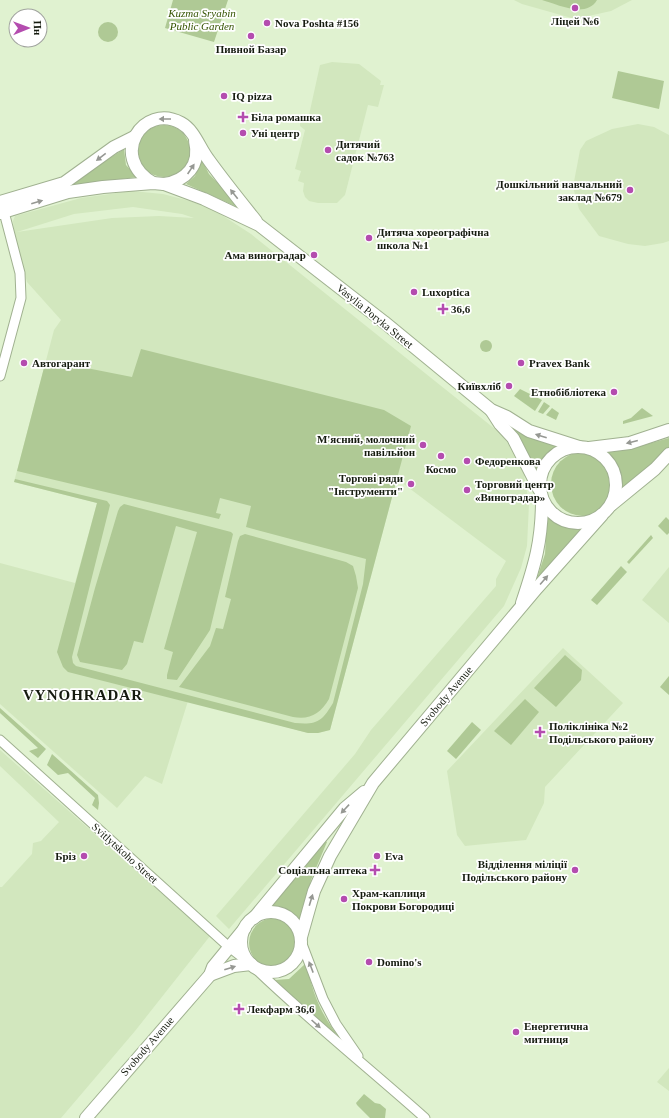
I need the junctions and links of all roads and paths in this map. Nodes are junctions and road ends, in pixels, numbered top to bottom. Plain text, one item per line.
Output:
1 (134, 137) junction
2 (195, 138) junction
3 (158, 184) junction
4 (1, 209) edge
5 (259, 224) junction
6 (0, 376) edge
7 (491, 410) junction
8 (669, 430) edge
9 (582, 448) junction
10 (669, 454) edge
11 (542, 495) junction
12 (611, 504) junction
13 (602, 515) junction
14 (519, 610) junction
15 (0, 740) edge
16 (374, 783) junction
17 (249, 923) junction
18 (301, 941) junction
19 (229, 947) junction
20 (254, 967) junction
21 (210, 976) junction
22 (363, 1062) junction
23 (86, 1118) edge
24 (425, 1118) edge

2 -> 1 street, Vasylia Poryka Street
1 - 3 street, Vasylia Poryka Street
1 -> 4 street, Vasylia Poryka Street
3 -> 2 street, Vasylia Poryka Street
5 -> 2 street, Vasylia Poryka Street
4 -> 3 street, Vasylia Poryka Street
3 - 5 street, Vasylia Poryka Street
4 - 6 street
5 - 7 street, Vasylia Poryka Street
9 -> 7 street, Vasylia Poryka Street
7 - 11 street, Vasylia Poryka Street
8 -> 9 street
9 - 11 street
9 - 12 street
10 - 12 street
11 - 13 street
11 - 14 street, Svobody Avenue
12 - 13 street
14 -> 13 street, Svobody Avenue
14 - 16 street, Svobody Avenue
15 - 19 street, Svitlytskoho Street
16 -> 17 street, Svobody Avenue
18 -> 16 street, Svobody Avenue
17 - 18 street
17 - 19 street, Svobody Avenue
17 - 20 street
18 - 20 street
22 -> 18 street, Svitlytskoho Street
19 - 20 street, Svitlytskoho Street
19 - 21 street, Svobody Avenue
21 -> 20 street, Svobody Avenue
20 -> 22 street, Svitlytskoho Street
21 - 23 street, Svobody Avenue
22 - 24 street, Svitlytskoho Street

